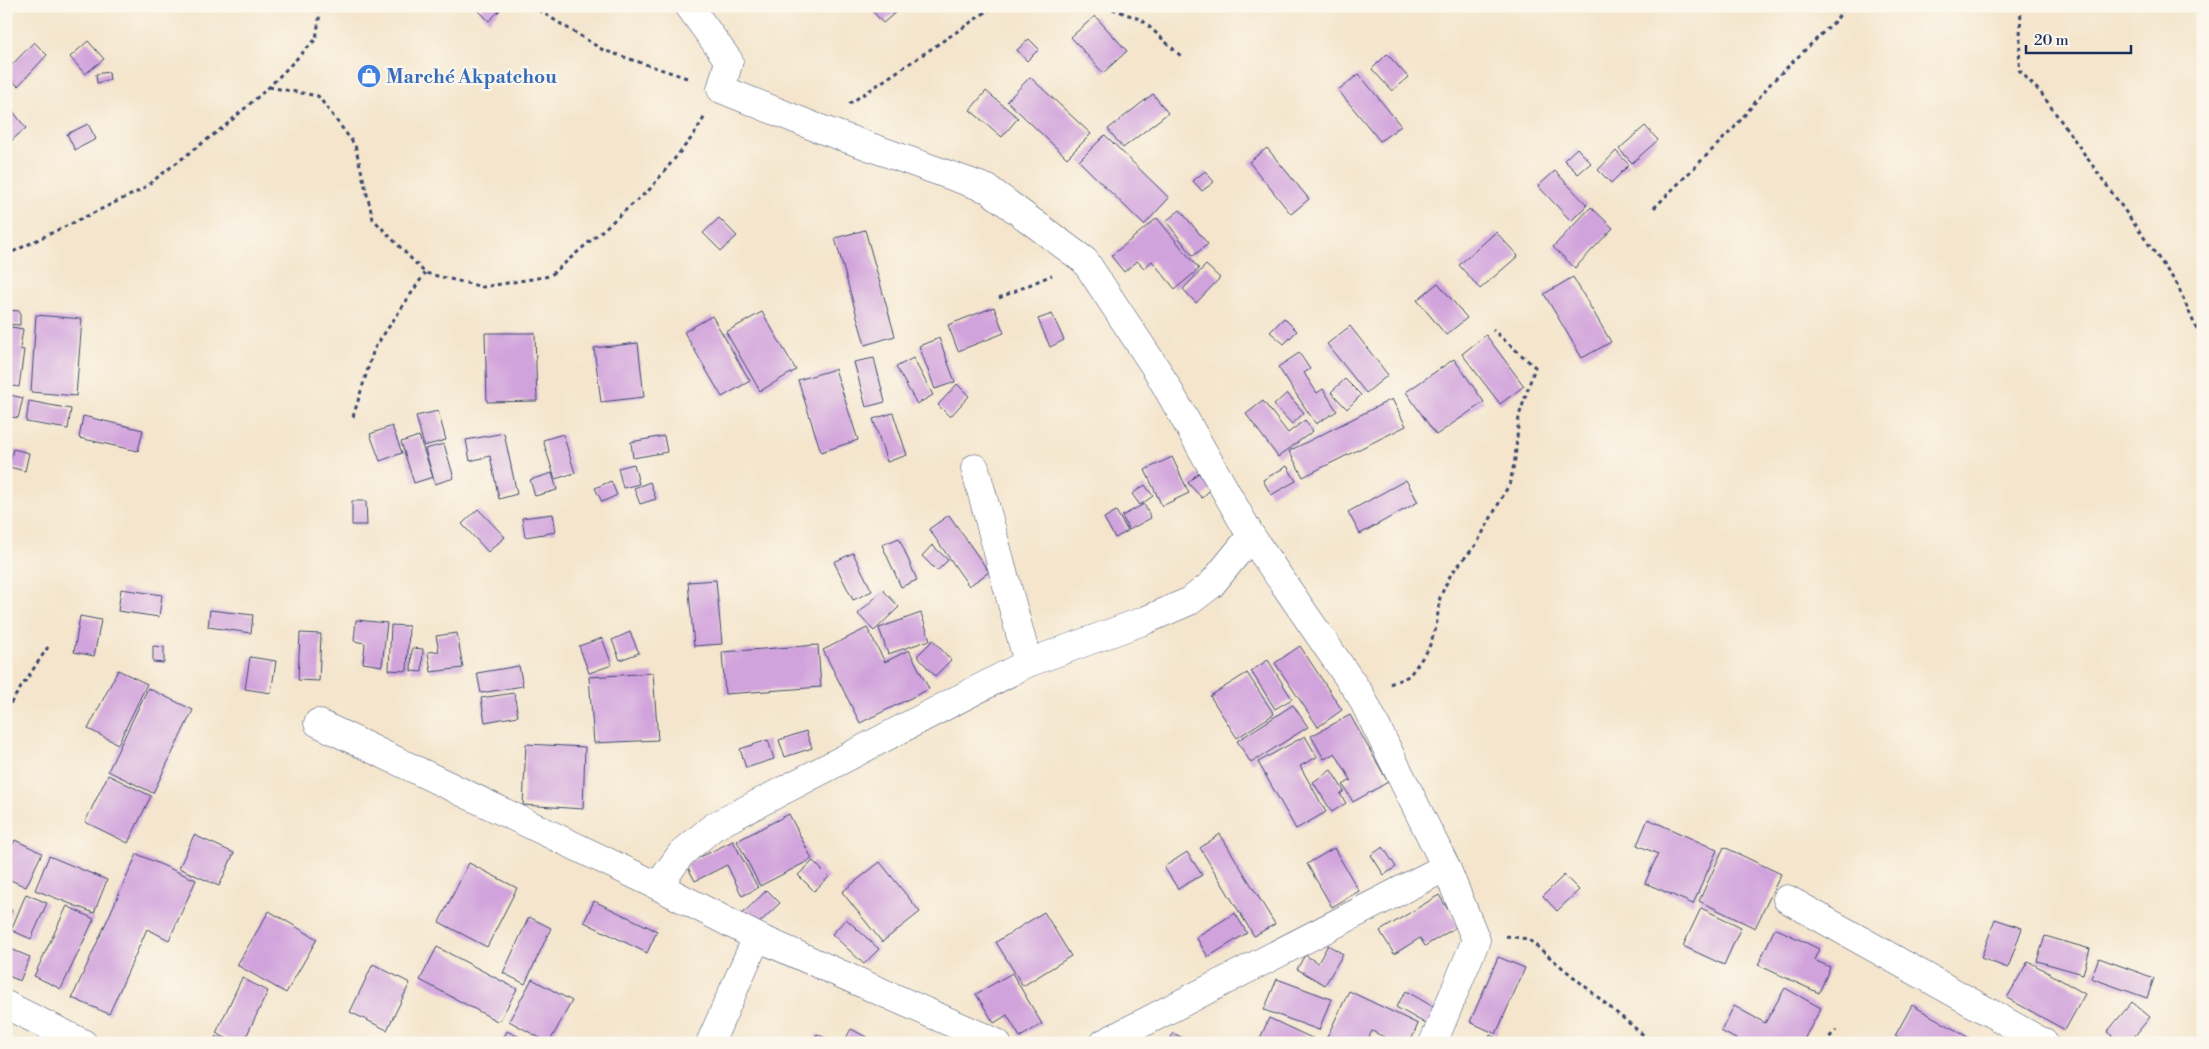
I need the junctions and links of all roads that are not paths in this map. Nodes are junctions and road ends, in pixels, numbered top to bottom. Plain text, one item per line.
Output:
1 (689, 6) edge
2 (975, 468) dead end
3 (1251, 536) junction
4 (1028, 663) junction
5 (318, 723) dead end
6 (1446, 867) junction
7 (658, 886) junction
8 (1787, 899) dead end
9 (757, 937) junction
10 (6, 1005) edge
11 (83, 1043) edge
12 (710, 1043) edge
13 (997, 1043) edge
14 (1104, 1043) edge
15 (1433, 1043) edge
16 (2044, 1043) edge

1 - 3 street
2 - 4 street
3 - 4 street
3 - 6 street
4 - 7 street
5 - 7 street
6 - 14 street
6 - 15 street
7 - 9 street
8 - 16 street
9 - 12 street
9 - 13 street
10 - 11 street

